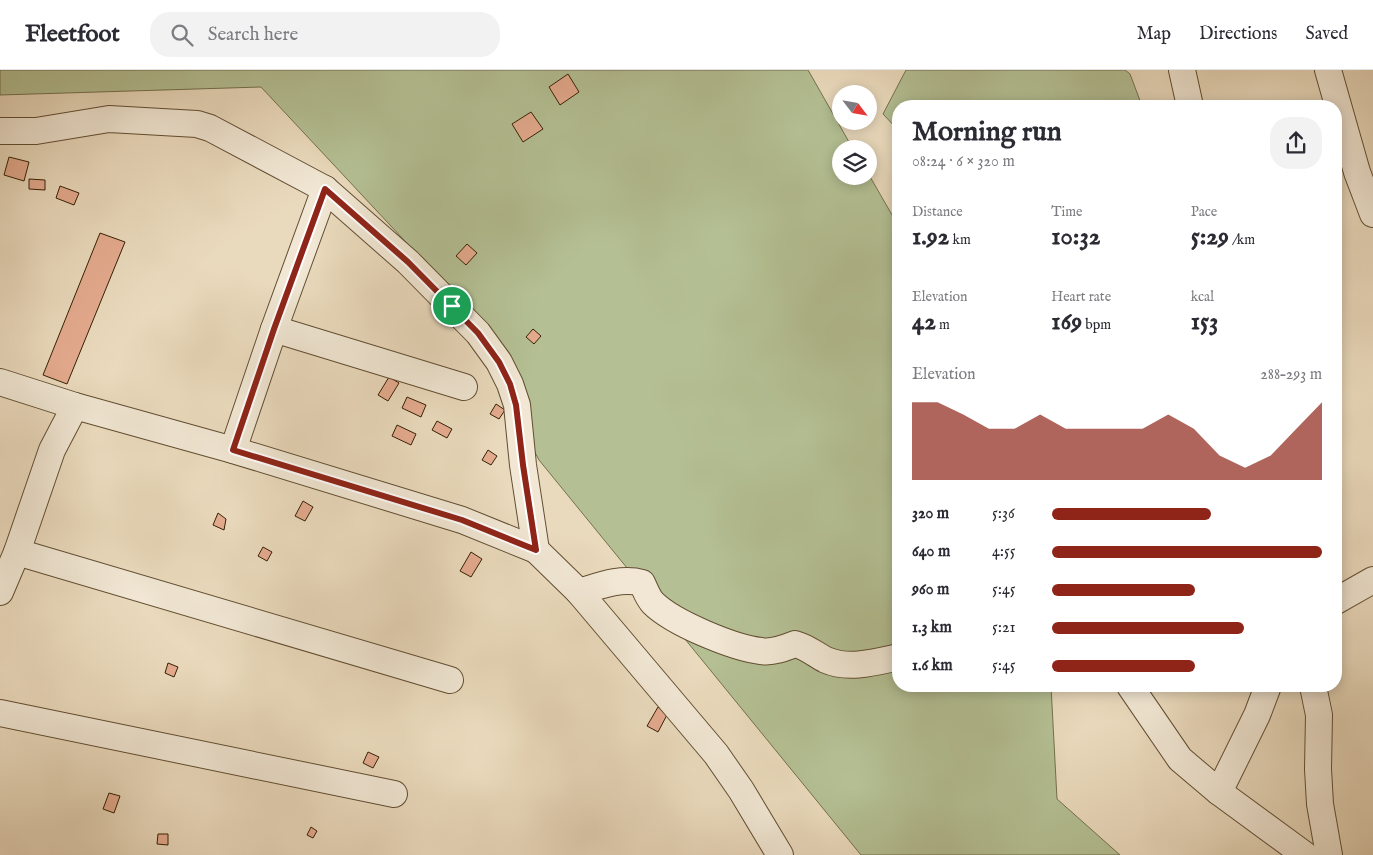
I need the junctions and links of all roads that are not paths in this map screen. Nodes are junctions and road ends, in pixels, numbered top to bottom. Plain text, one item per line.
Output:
1 (1182, 70) edge
2 (1328, 70) edge
3 (1189, 100) edge
4 (1337, 100) edge
5 (1342, 119) edge
6 (0, 131) edge
7 (325, 189) junction
8 (1373, 214) edge
9 (274, 329) junction
10 (0, 382) edge
11 (464, 388) dead end
12 (75, 406) junction
13 (233, 450) junction
14 (536, 550) junction
15 (17, 552) junction
16 (1373, 580) edge
17 (0, 592) edge
18 (579, 592) junction
19 (1342, 598) edge
20 (892, 658) edge
21 (450, 680) dead end
22 (1134, 692) edge
23 (1266, 692) edge
24 (1314, 692) edge
25 (0, 712) edge
26 (1219, 792) junction
27 (394, 794) dead end
28 (780, 855) edge
29 (1305, 855) edge
30 (1330, 855) edge

1 - 3 street
2 - 4 street
5 - 8 street
6 - 7 street
7 - 9 street
7 - 14 street
9 - 11 street
9 - 13 street
10 - 12 street
12 - 13 street
12 - 15 street
13 - 14 street
14 - 18 street
15 - 17 street
15 - 21 street
16 - 19 street
18 - 20 street
18 - 28 street
22 - 26 street
23 - 26 street
24 - 30 street
25 - 27 street
26 - 29 street

